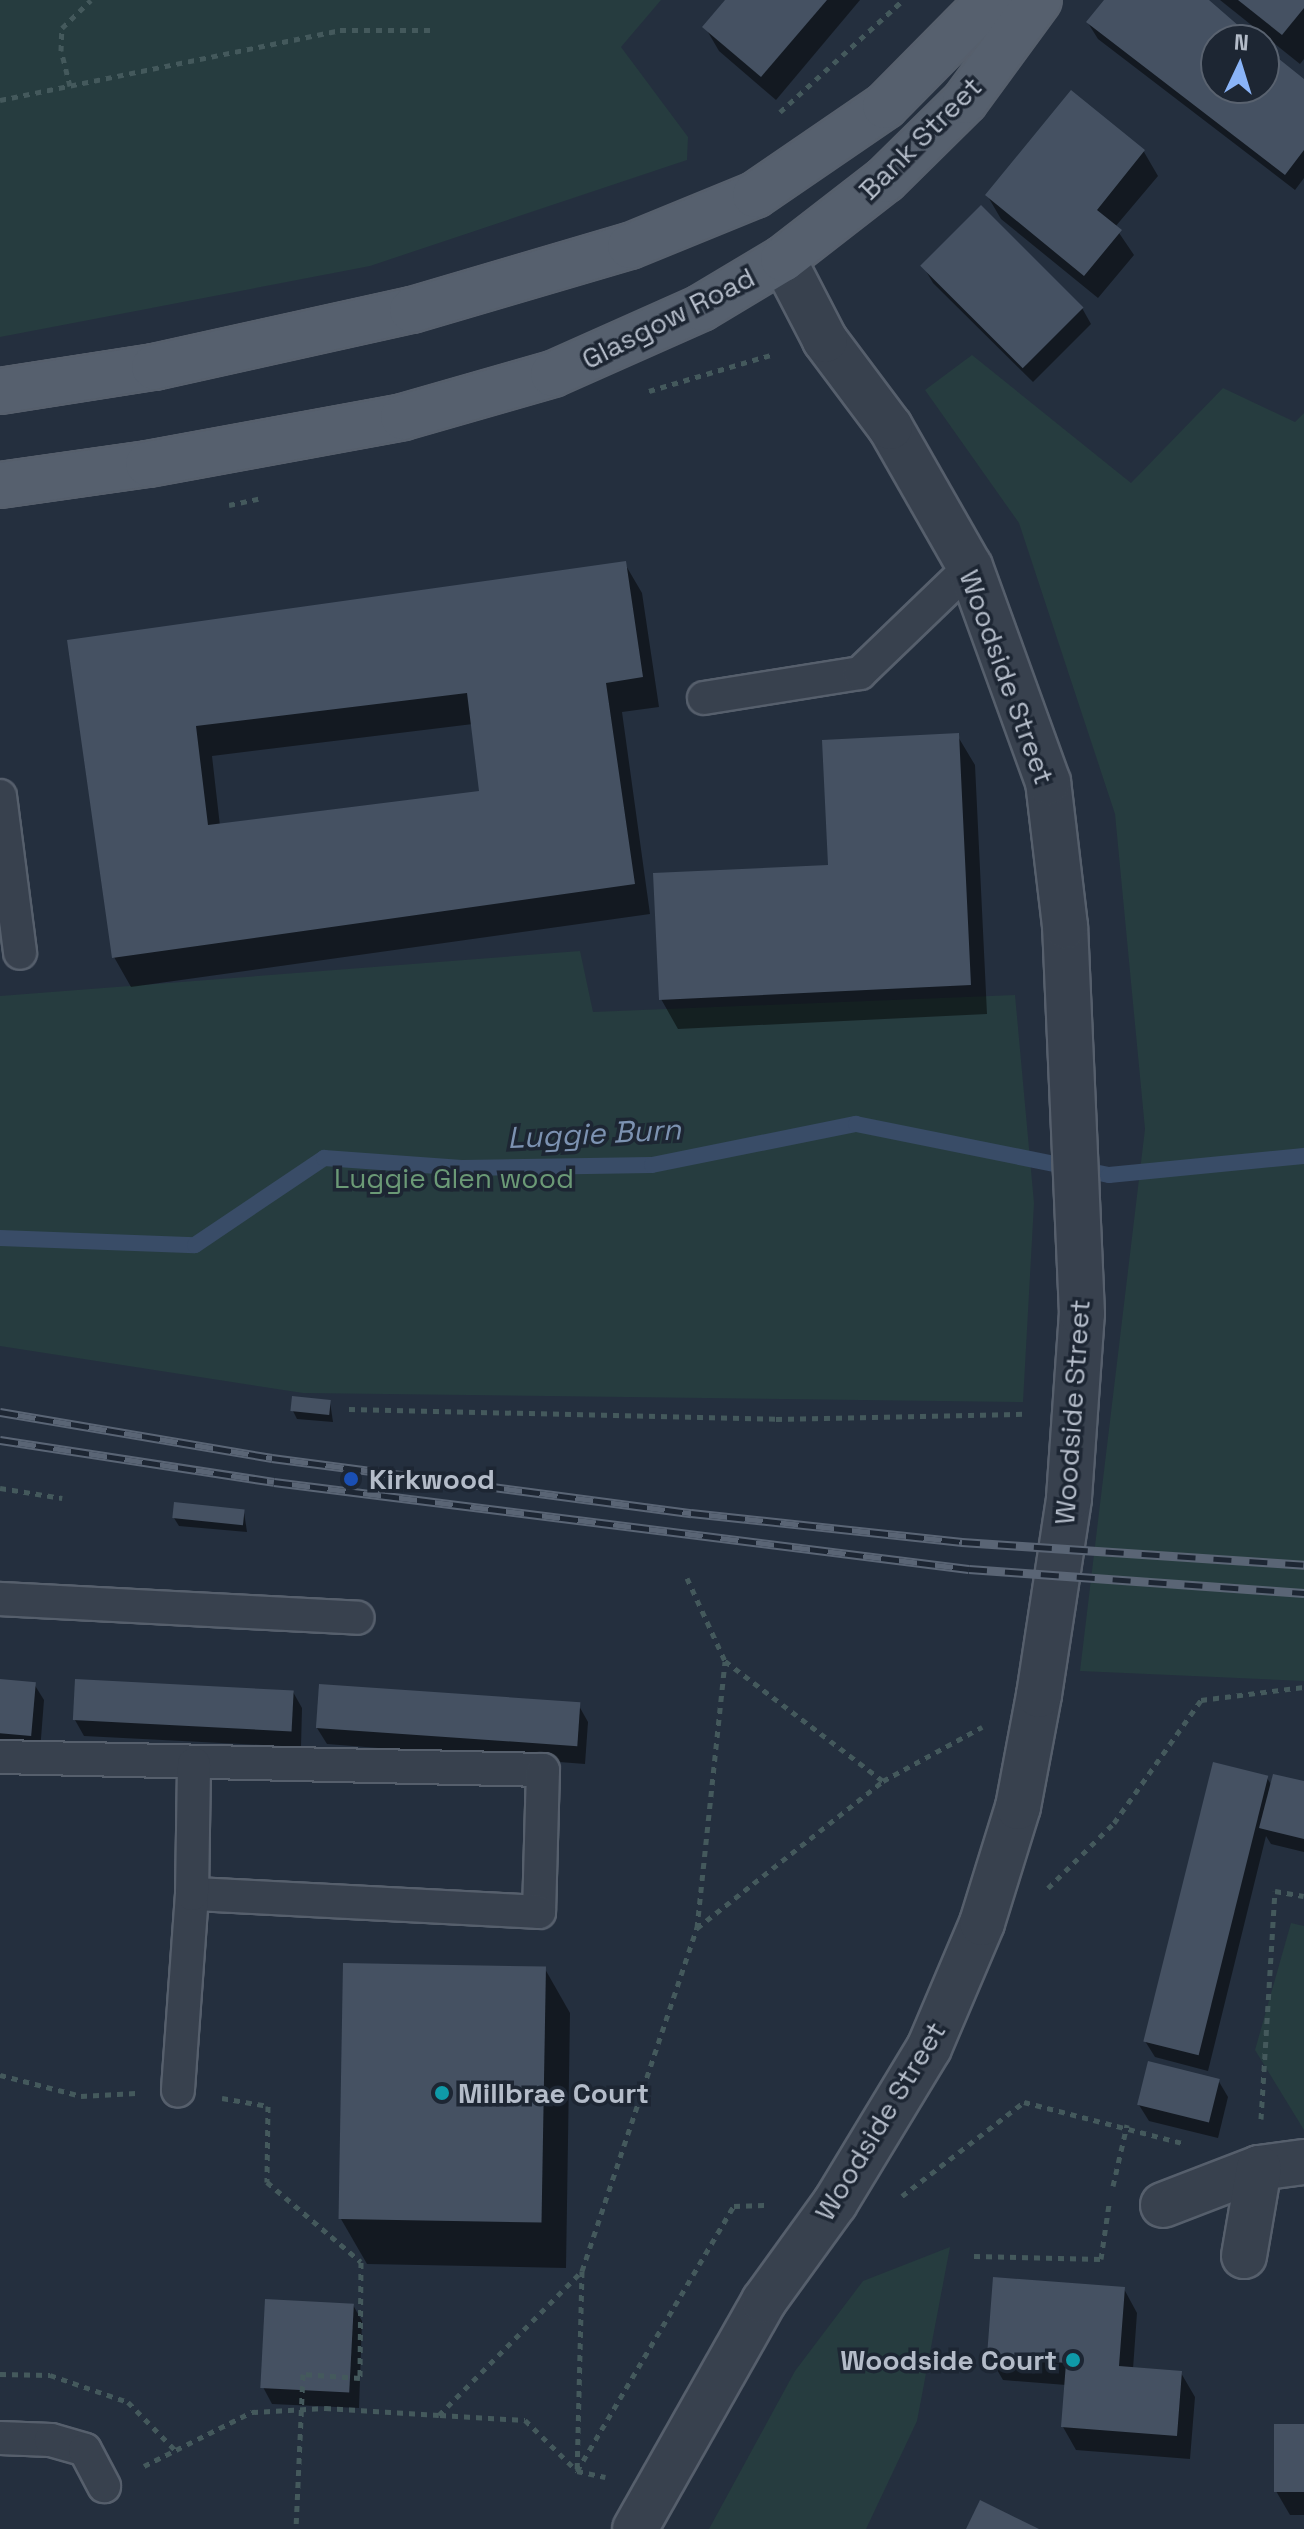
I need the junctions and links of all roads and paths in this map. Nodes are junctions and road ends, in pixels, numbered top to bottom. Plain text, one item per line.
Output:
1 (91, 0) edge
2 (903, 0) edge
3 (990, 0) edge
4 (1039, 0) edge
5 (430, 30) dead end
6 (70, 86) junction
7 (0, 100) edge
8 (774, 118) dead end
9 (755, 195) junction
10 (783, 259) junction
11 (0, 391) edge
12 (0, 485) edge
13 (970, 567) junction
14 (704, 698) dead end
15 (0, 796) edge
16 (20, 953) dead end
17 (349, 1409) dead end
18 (1076, 1409) junction
19 (0, 1488) edge
20 (62, 1498) dead end
21 (687, 1578) dead end
22 (0, 1599) edge
23 (357, 1618) dead end
24 (725, 1661) junction
25 (1304, 1687) edge
26 (1039, 1695) junction
27 (0, 1757) edge
28 (194, 1764) junction
29 (883, 1781) junction
30 (192, 1894) junction
31 (1304, 1896) edge
32 (1036, 1901) dead end
33 (697, 1928) junction
34 (0, 2075) edge
35 (178, 2091) junction
36 (1185, 2144) dead end
37 (1304, 2162) edge
38 (1259, 2168) junction
39 (899, 2199) dead end
40 (835, 2203) junction
41 (1163, 2205) dead end
42 (974, 2256) dead end
43 (1244, 2256) dead end
44 (1101, 2259) dead end
45 (582, 2271) junction
46 (0, 2374) edge
47 (301, 2409) junction
48 (439, 2415) junction
49 (0, 2438) edge
50 (175, 2450) junction
51 (577, 2471) junction
52 (104, 2486) joint
53 (657, 2488) junction
54 (296, 2529) edge
55 (635, 2529) edge

1 - 6 path
2 - 8 path
3 - 9 main road, Bank Street
4 - 10 main road, Bank Street
5 - 6 path
6 - 7 path
9 - 10 main road, Glasgow Road
9 - 11 main road
10 - 12 main road, Glasgow Road
10 - 13 street, Woodside Street
13 - 14 lane
13 - 18 street, Woodside Street
15 - 16 lane
17 - 18 path
18 - 26 street, Woodside Street
19 - 20 path
21 - 24 path
22 - 23 lane
24 - 29 path
24 - 33 path
25 - 32 path
26 - 29 path
26 - 40 street, Woodside Street
27 - 28 lane
28 - 30 lane
28 - 30 lane
29 - 33 path
30 - 35 lane
31 - 38 path
33 - 45 path
34 - 35 path
35 - 47 path
36 - 39 path
37 - 38 street
38 - 41 street
38 - 43 street
40 - 51 path
40 - 53 street, Woodside Street
42 - 44 path
45 - 48 path
45 - 51 path
46 - 50 path
47 - 48 path
47 - 50 path
47 - 54 path
48 - 51 path
49 - 52 lane
50 - 52 path
51 - 53 path
53 - 55 street, Woodside Street

